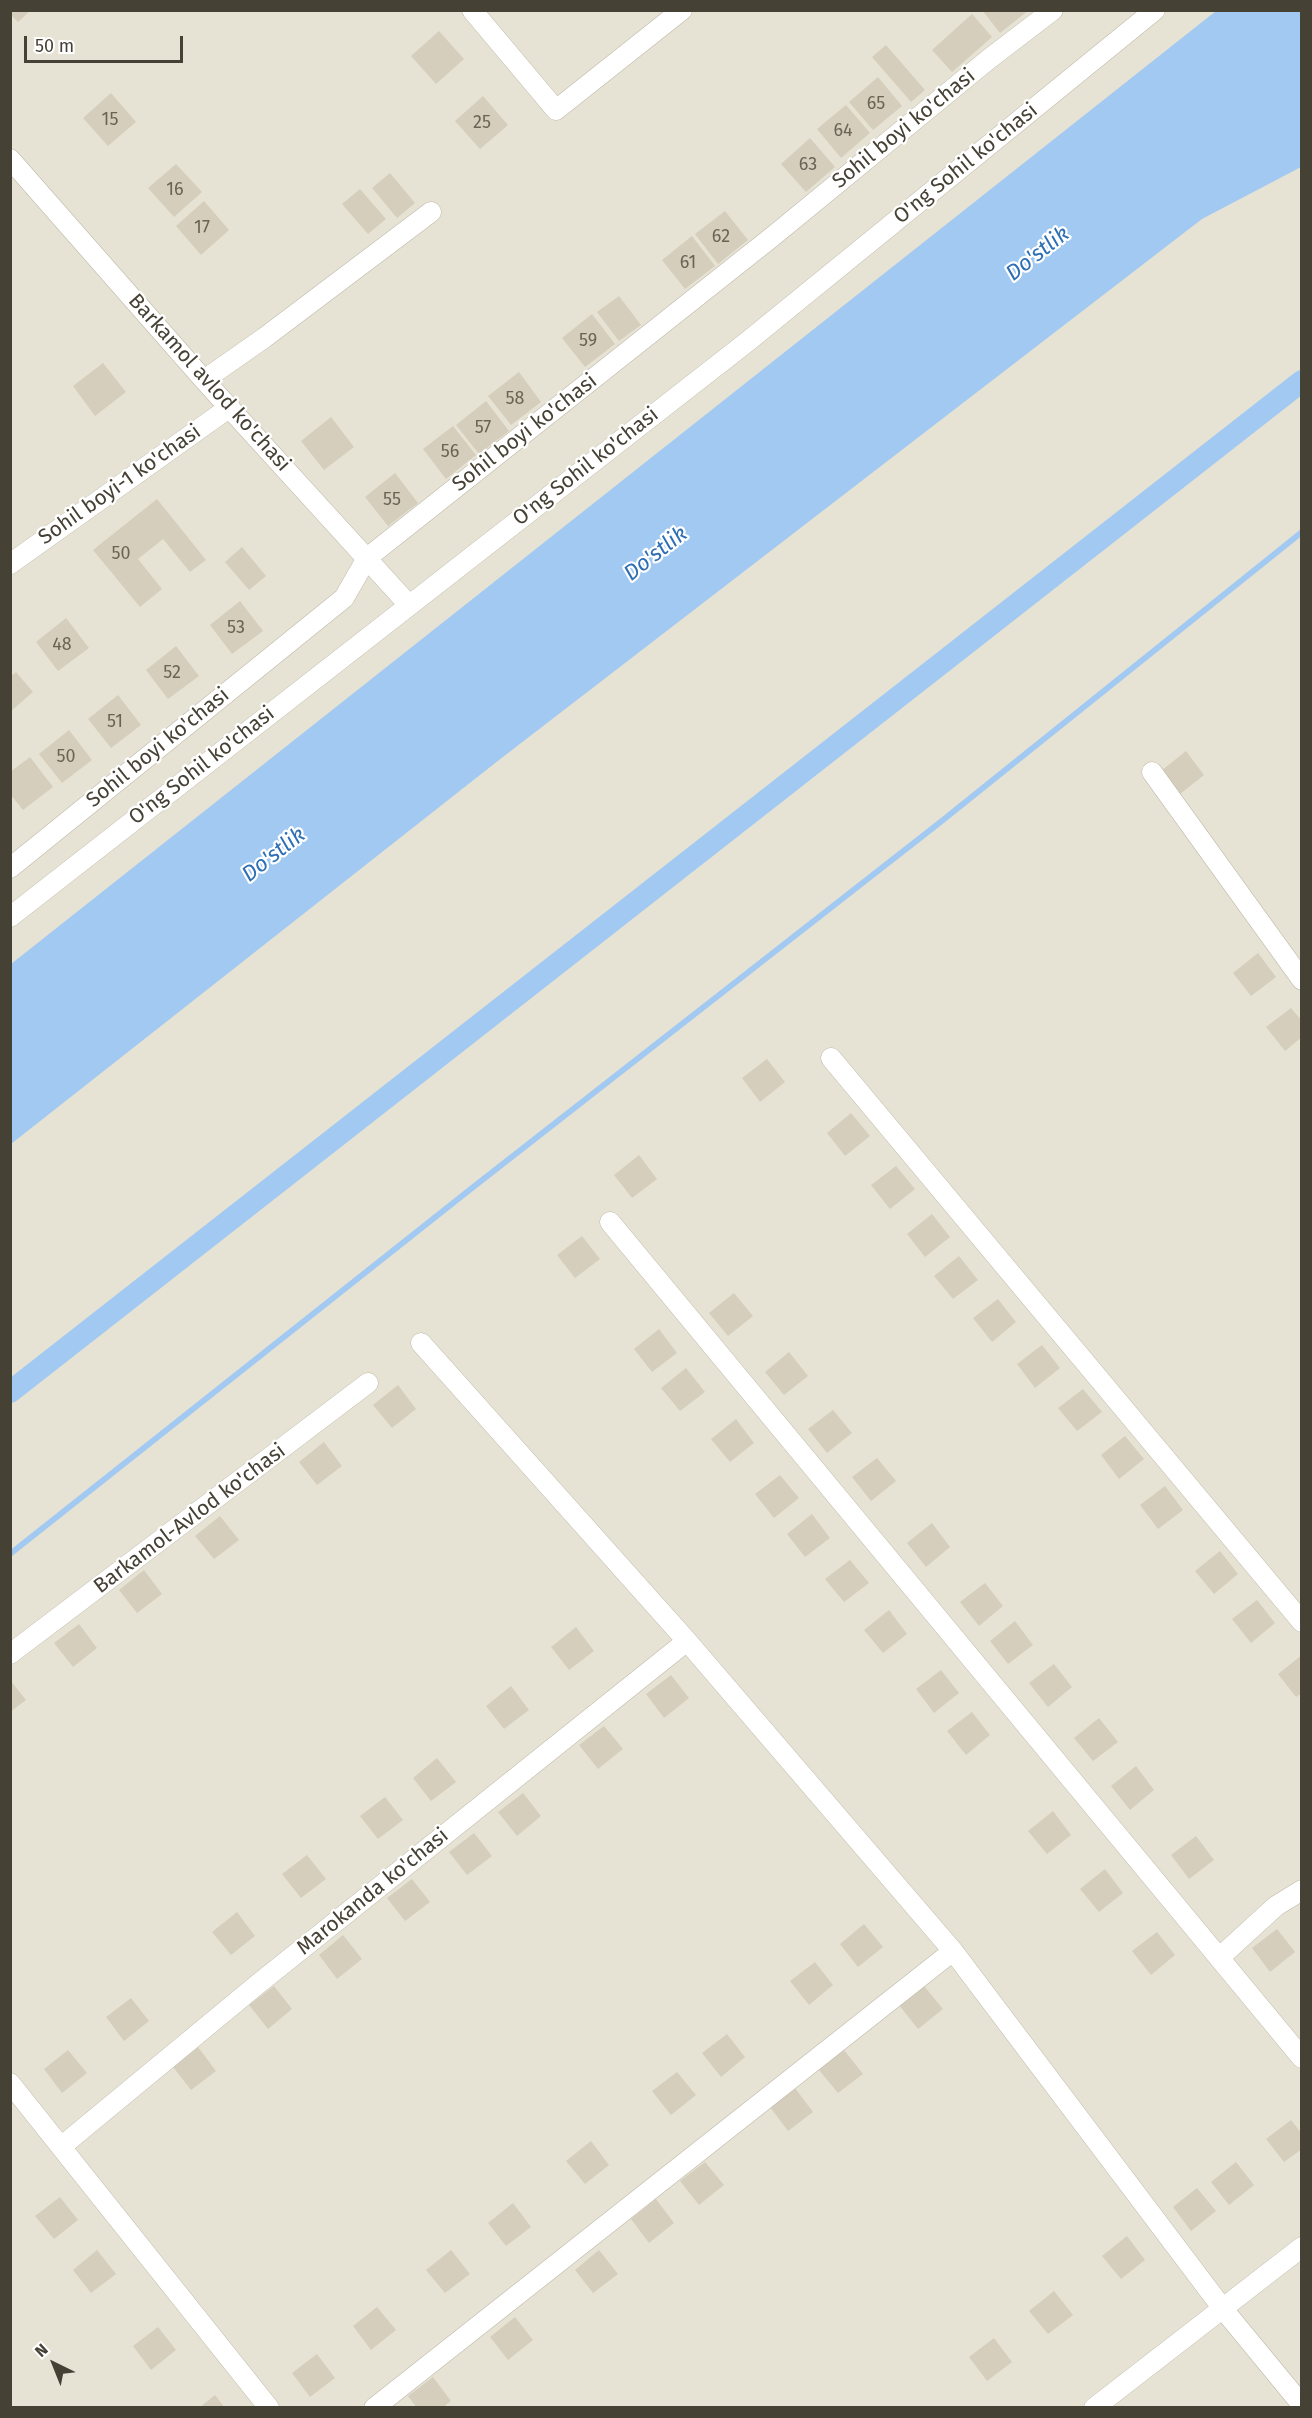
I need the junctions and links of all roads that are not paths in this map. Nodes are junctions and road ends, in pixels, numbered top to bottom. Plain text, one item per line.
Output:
1 (472, 10) edge
2 (682, 10) edge
3 (1053, 10) edge
4 (1155, 10) edge
5 (10, 159) edge
6 (431, 212) dead end
7 (204, 380) junction
8 (230, 407) junction
9 (367, 558) junction
10 (10, 564) edge
11 (409, 605) junction
12 (1152, 772) dead end
13 (10, 868) edge
14 (10, 917) edge
15 (1302, 980) edge
16 (831, 1058) dead end
17 (610, 1222) dead end
18 (421, 1343) dead end
19 (368, 1383) dead end
20 (1302, 1622) edge
21 (687, 1641) junction
22 (10, 1654) edge
23 (1302, 1890) edge
24 (953, 1951) junction
25 (1219, 1958) junction
26 (1302, 2058) edge
27 (10, 2083) edge
28 (62, 2146) junction
29 (1302, 2247) edge
30 (1223, 2309) junction
31 (1302, 2405) edge
32 (269, 2408) edge
33 (374, 2408) edge
34 (1094, 2408) edge

1 - 2 street
3 - 9 street, Sohil boyi ko'chasi
4 - 11 street, O'ng Sohil ko'chasi
5 - 7 street, Barkamol avlod ko'chasi
6 - 7 street
7 - 8 street, Barkamol avlod ko'chasi
8 - 9 street, Barkamol avlod ko'chasi
8 - 10 street, Sohil boyi-1 ko'chasi
9 - 11 street, Barkamol avlod ko'chasi
9 - 13 street, Sohil boyi ko'chasi
11 - 14 street, O'ng Sohil ko'chasi
12 - 15 street
16 - 20 street
17 - 25 street
18 - 21 street
19 - 22 street, Barkamol-Avlod ko'chasi
21 - 24 street
21 - 28 street, Marokanda ko'chasi
23 - 25 street
24 - 30 street
24 - 33 street
25 - 26 street
27 - 28 street
28 - 32 street
29 - 30 street
30 - 31 street
30 - 34 street

